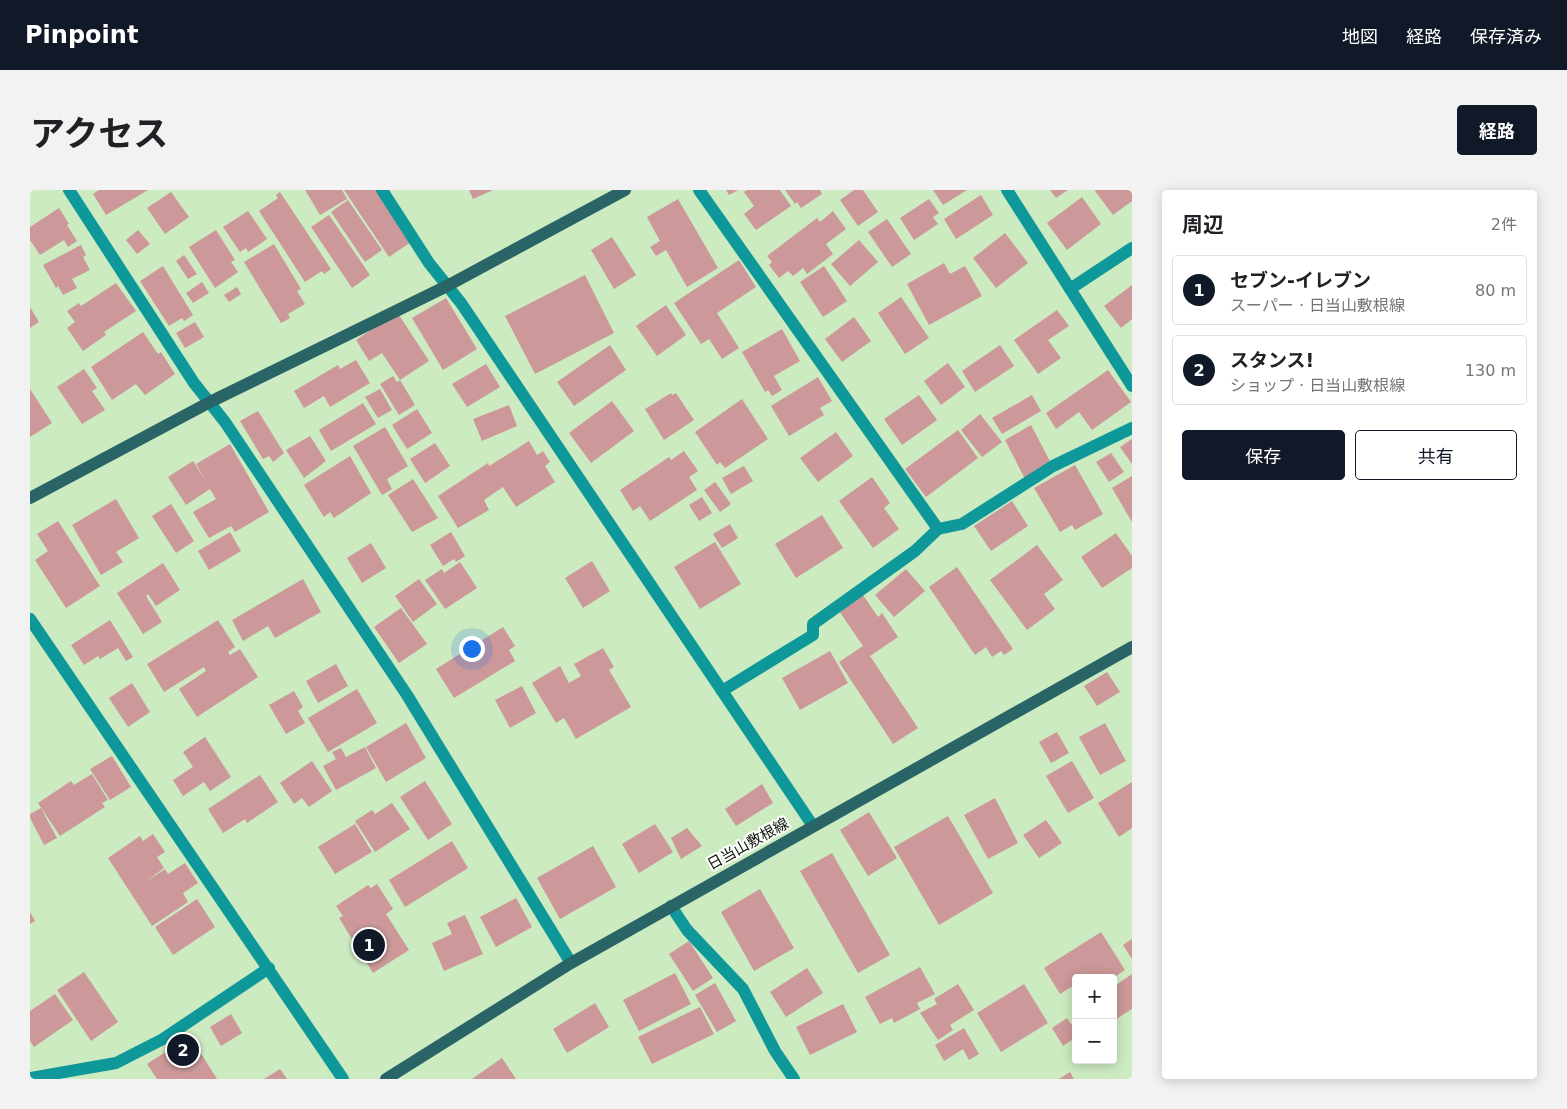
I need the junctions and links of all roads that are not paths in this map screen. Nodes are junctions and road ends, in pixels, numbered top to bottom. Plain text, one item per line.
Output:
1 (69, 190) edge
2 (382, 190) edge
3 (625, 190) edge
4 (699, 190) edge
5 (1007, 190) edge
6 (1132, 248) edge
7 (447, 286) junction
8 (1070, 289) junction
9 (1132, 386) edge
10 (210, 402) junction
11 (1132, 428) edge
12 (30, 498) edge
13 (938, 529) junction
14 (30, 619) edge
15 (1132, 647) edge
16 (722, 691) junction
17 (813, 826) junction
18 (671, 906) junction
19 (571, 963) junction
20 (269, 968) junction
21 (30, 1078) edge
22 (343, 1079) edge
23 (386, 1079) edge
24 (794, 1079) edge

1 - 10 street
2 - 7 street
3 - 7 main road
4 - 13 street
5 - 8 street
6 - 8 street
7 - 10 main road
7 - 16 street
8 - 9 street
10 - 12 main road
10 - 19 street
11 - 13 street
13 - 16 street
14 - 20 street
15 - 17 main road, 日当山敷根線
16 - 17 street
17 - 18 main road, 日当山敷根線
18 - 19 main road, 日当山敷根線
18 - 24 street
19 - 23 main road, 日当山敷根線
20 - 21 street
20 - 22 street

